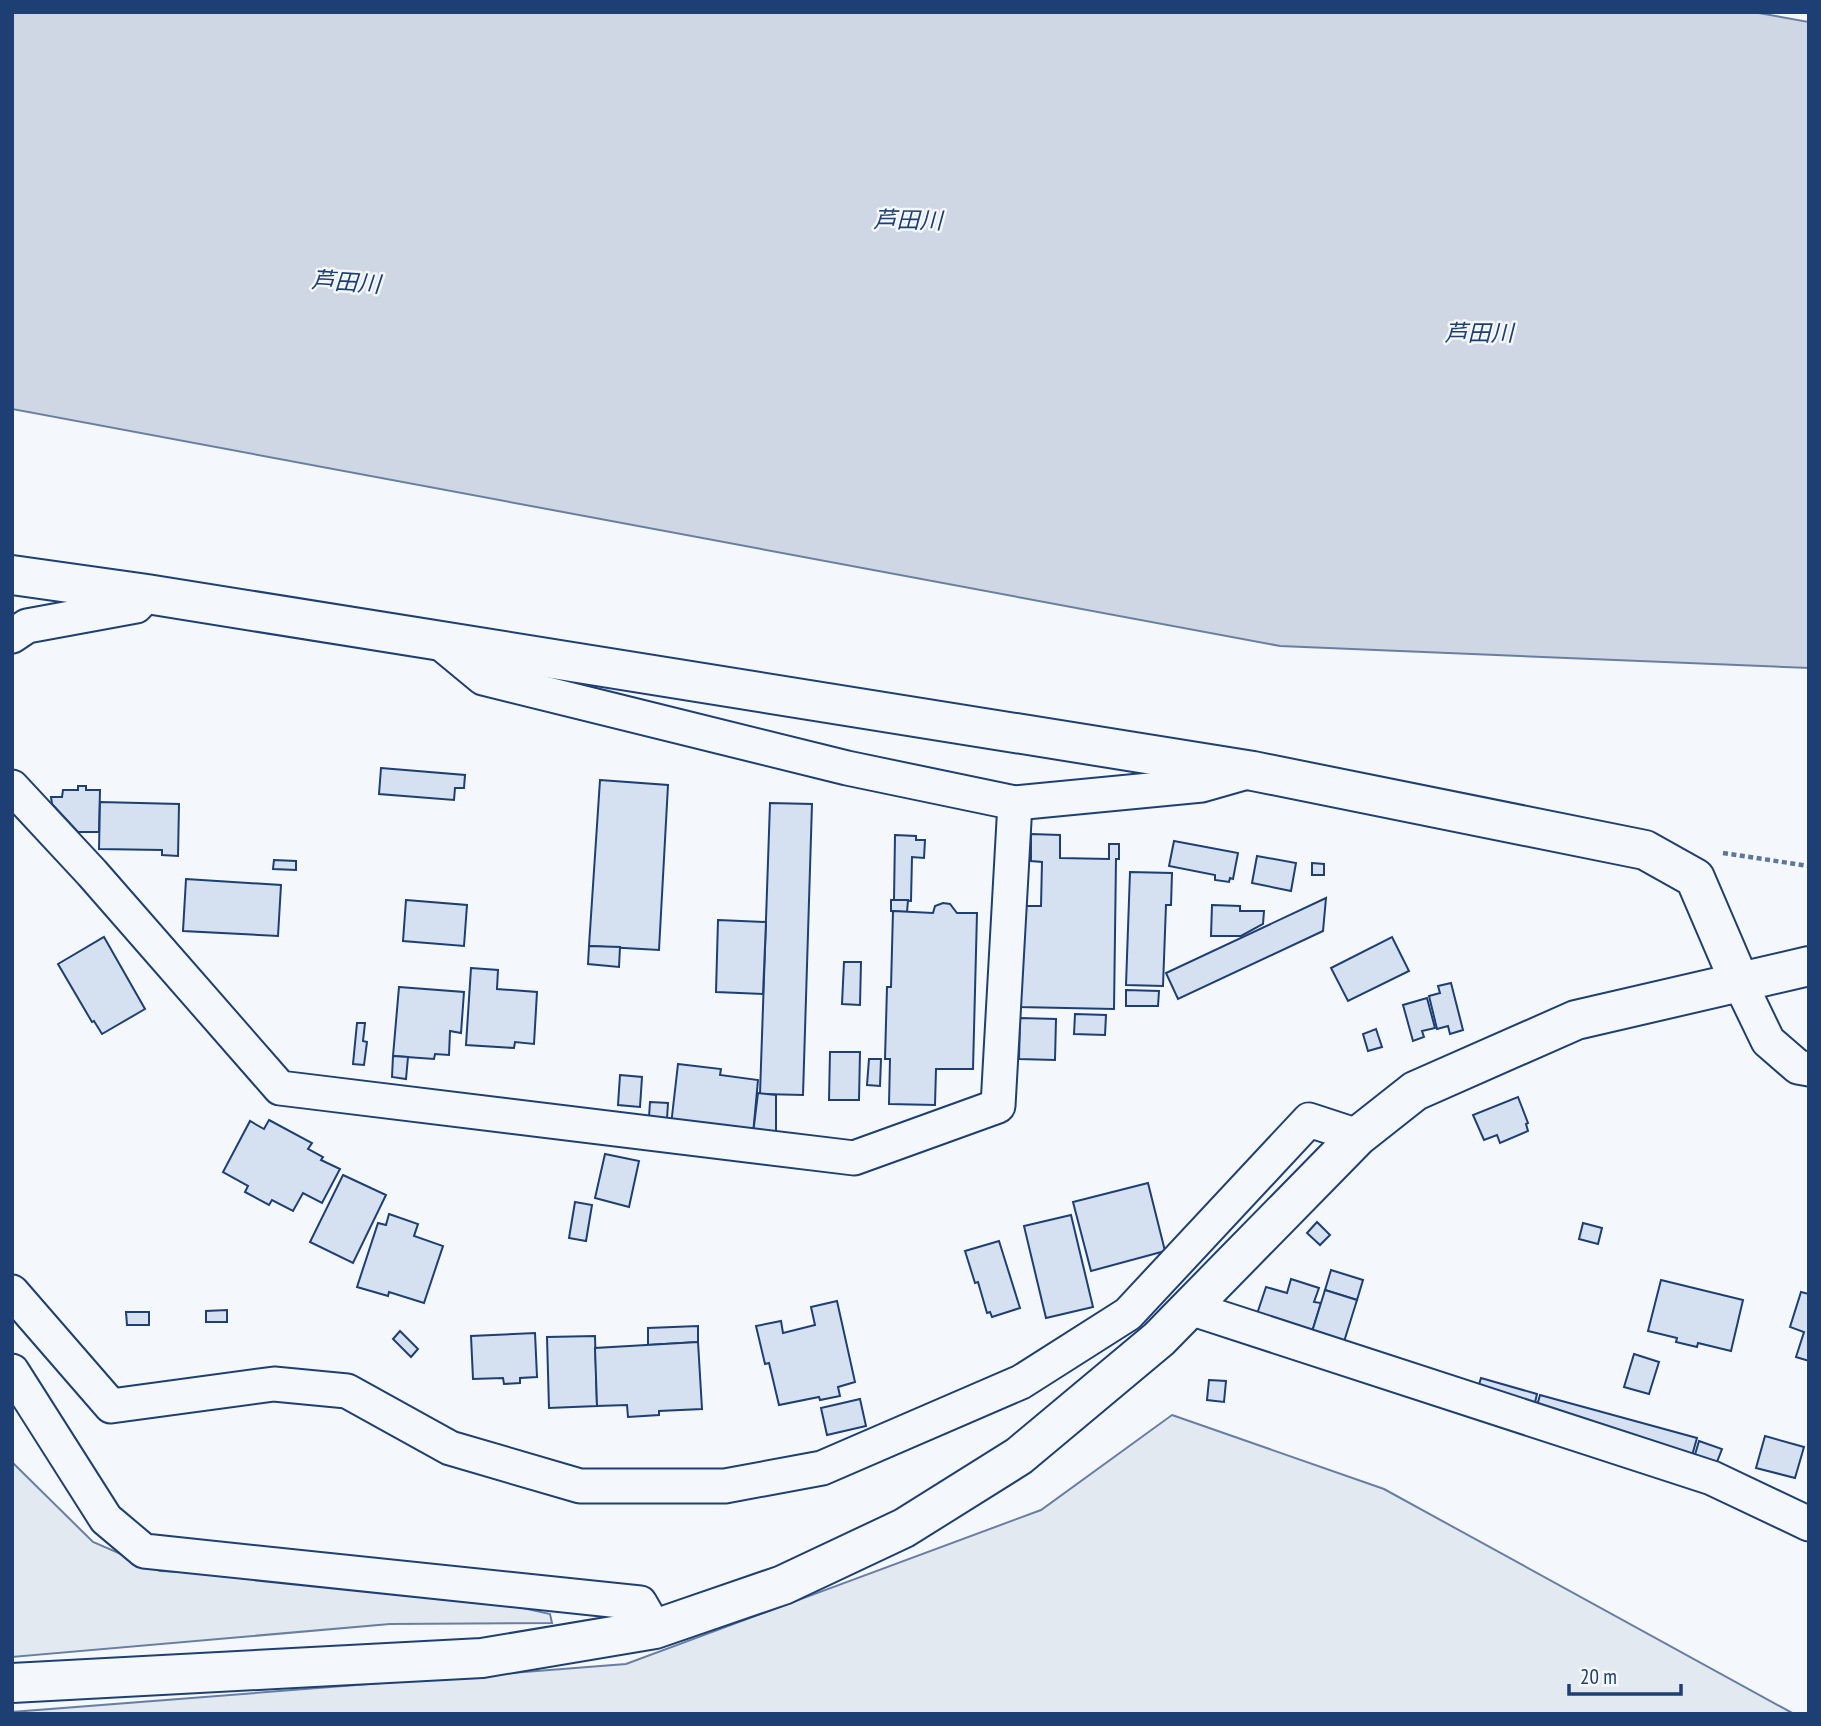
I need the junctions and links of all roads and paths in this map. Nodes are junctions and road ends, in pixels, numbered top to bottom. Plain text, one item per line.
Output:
1 (12, 575) edge
2 (147, 594) junction
3 (12, 636) edge
4 (438, 640) junction
5 (1253, 771) junction
6 (12, 787) edge
7 (1015, 803) junction
8 (1720, 853) dead end
9 (1809, 866) edge
10 (1809, 966) edge
11 (1740, 983) junction
12 (1809, 1069) edge
13 (1358, 1136) junction
14 (12, 1292) edge
15 (1190, 1308) junction
16 (12, 1371) edge
17 (1809, 1524) edge
18 (654, 1629) junction
19 (12, 1683) edge

1 - 2 street
2 - 3 street
2 - 4 street
4 - 5 street
4 - 7 street
5 - 7 street
5 - 11 street
6 - 7 street
8 - 9 path
10 - 11 street
11 - 12 street
11 - 13 street
13 - 14 street
13 - 15 street
15 - 17 street
15 - 18 street
16 - 18 street
18 - 19 street

